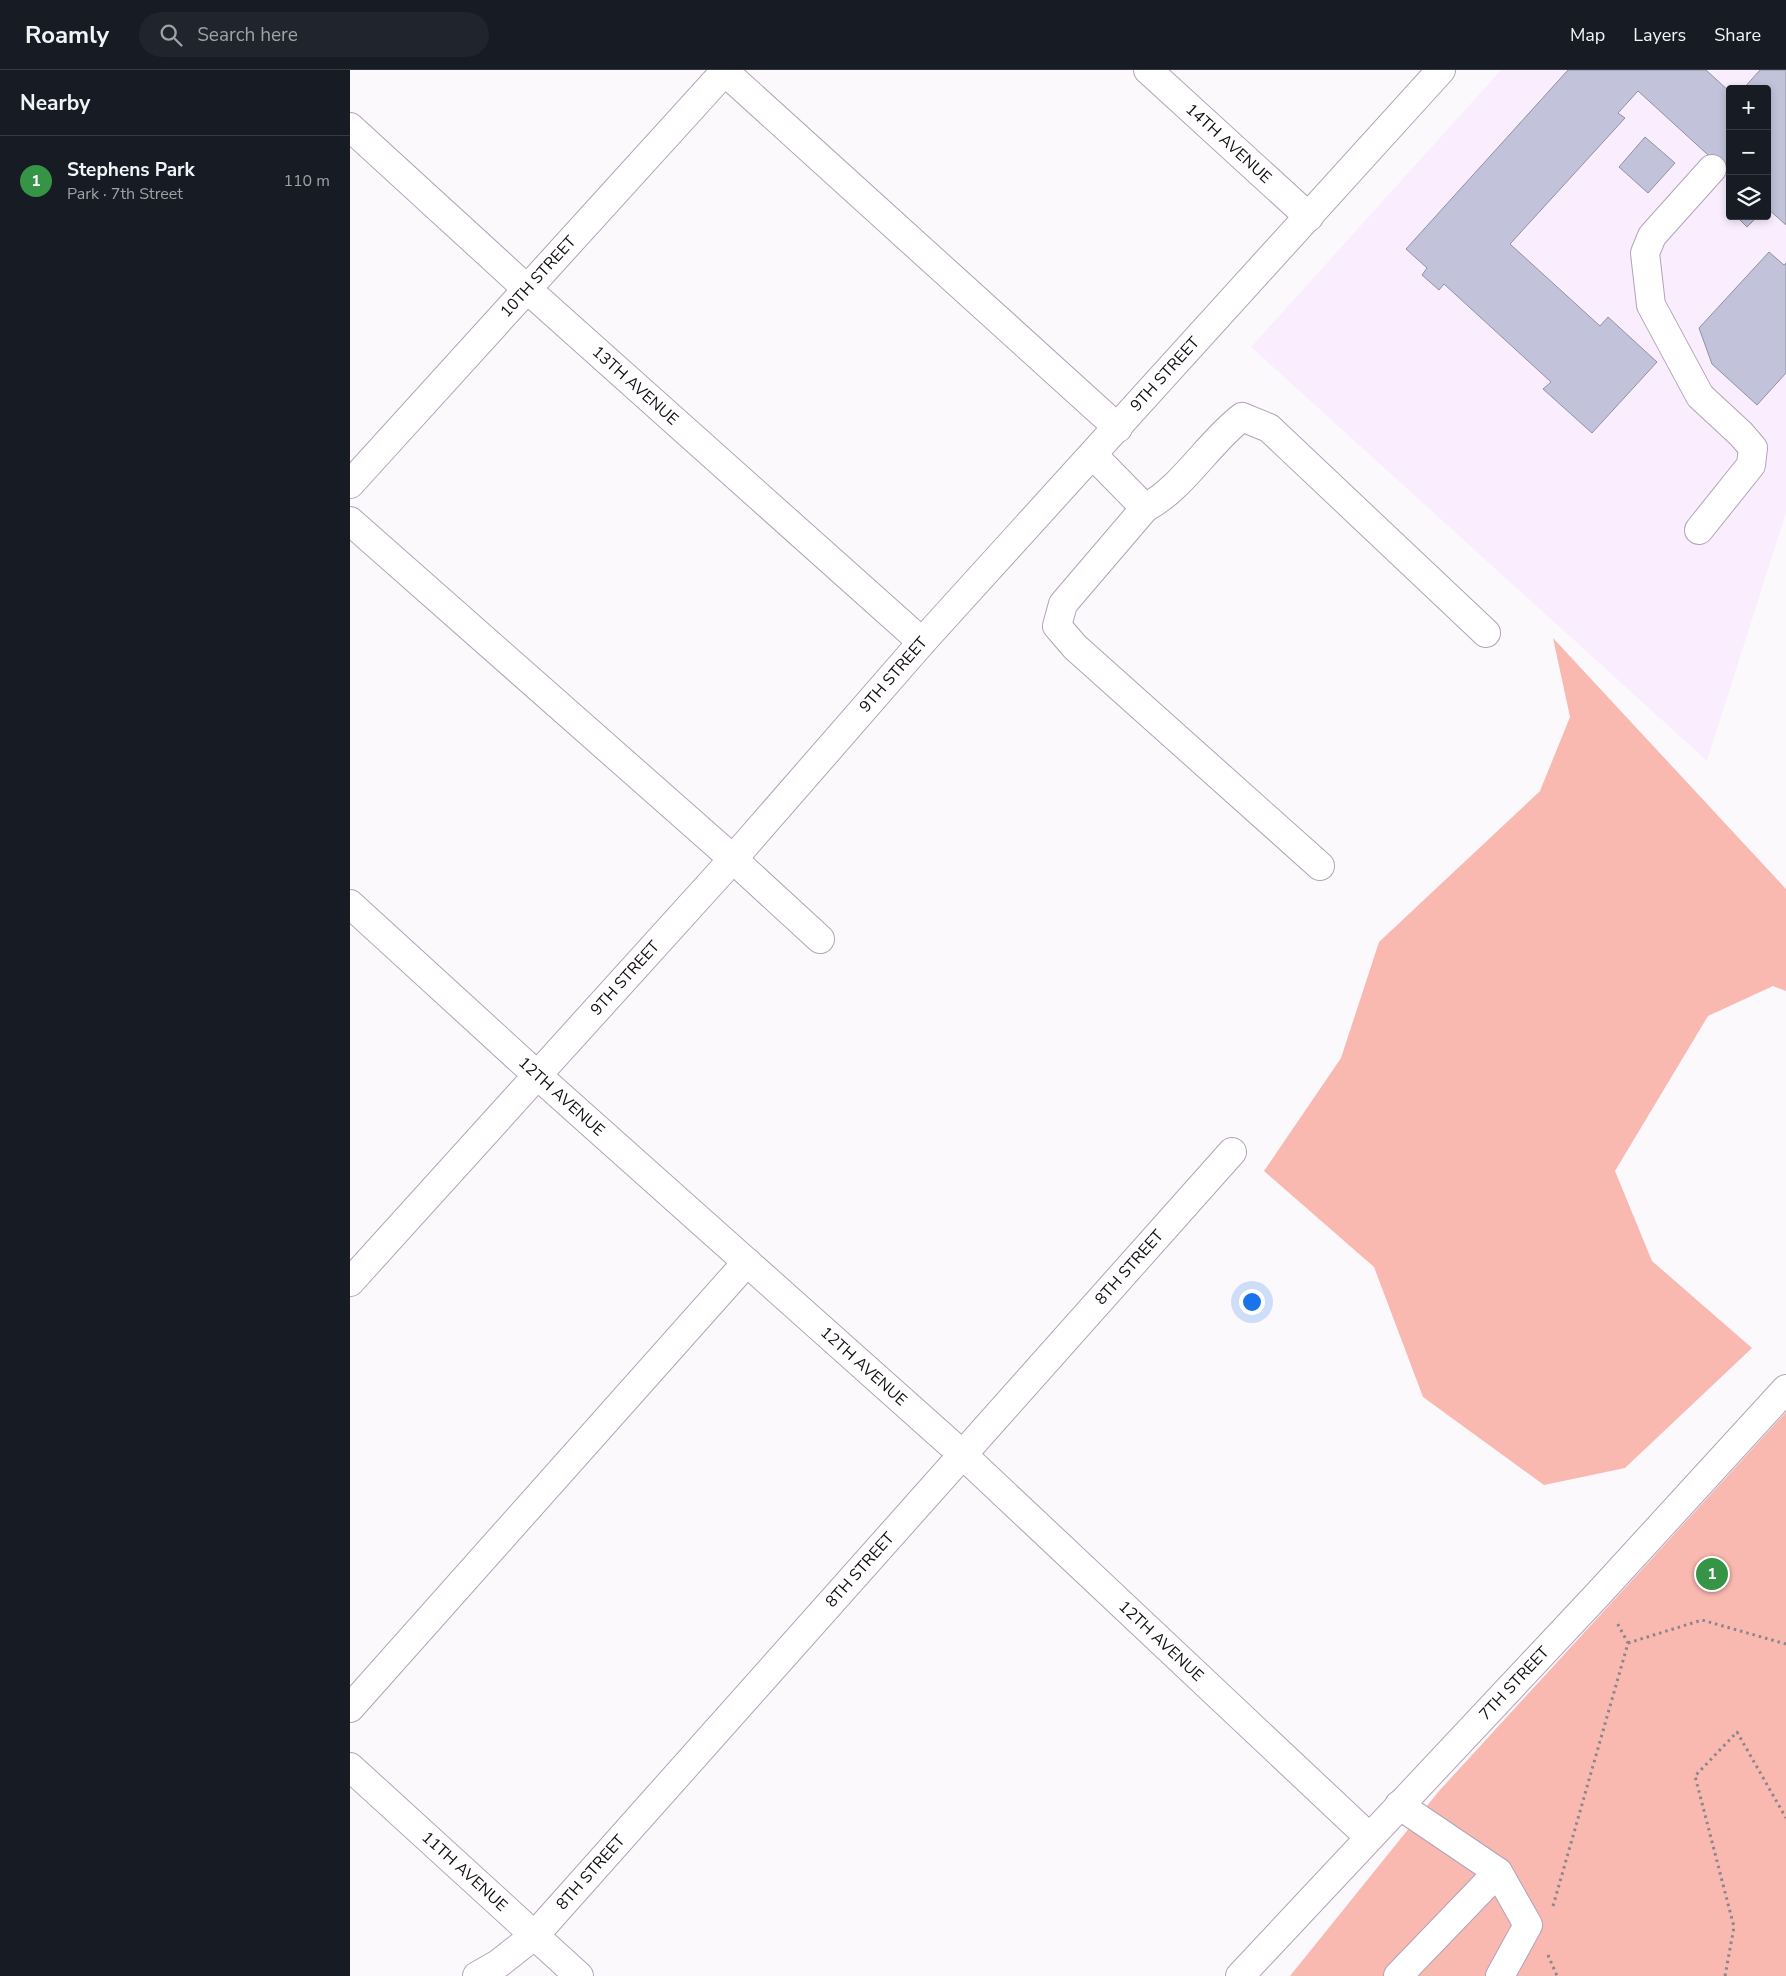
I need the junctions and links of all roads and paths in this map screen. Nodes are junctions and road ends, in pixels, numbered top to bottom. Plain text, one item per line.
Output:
1 (725, 70) edge
2 (1148, 70) edge
3 (1441, 70) edge
4 (350, 127) edge
5 (1712, 169) dead end
6 (1309, 217) junction
7 (527, 289) junction
8 (1118, 428) junction
9 (1093, 455) junction
10 (350, 484) edge
11 (1145, 508) junction
12 (350, 521) edge
13 (1699, 530) dead end
14 (1486, 633) dead end
15 (922, 642) junction
16 (733, 859) junction
17 (1320, 866) dead end
18 (350, 904) edge
19 (820, 939) dead end
20 (537, 1075) junction
21 (1232, 1152) dead end
22 (747, 1262) junction
23 (350, 1282) edge
24 (1786, 1389) edge
25 (963, 1455) junction
26 (1786, 1644) edge
27 (350, 1708) edge
28 (350, 1767) edge
29 (1400, 1805) junction
30 (1786, 1818) edge
31 (1369, 1837) junction
32 (1498, 1872) junction
33 (1551, 1914) dead end
34 (535, 1935) junction
35 (1546, 1950) dead end
36 (477, 1976) edge
37 (579, 1976) edge
38 (1240, 1976) edge
39 (1398, 1976) edge
40 (1500, 1976) edge
41 (1557, 1976) edge
42 (1725, 1976) edge

1 - 7 street, 10TH STREET
1 - 8 street
2 - 6 street, 14TH AVENUE
3 - 6 street, 9TH STREET
4 - 7 street, 13TH AVENUE
5 - 13 street
6 - 8 street, 9TH STREET
7 - 10 street, 10TH STREET
7 - 15 street, 13TH AVENUE
8 - 9 street, 9TH STREET
9 - 11 street
9 - 15 street, 9TH STREET
11 - 14 street
11 - 17 street
12 - 16 street
15 - 16 street, 9TH STREET
16 - 19 street
16 - 20 street, 9TH STREET
18 - 20 street, 12TH AVENUE
20 - 22 street, 12TH AVENUE
20 - 23 street, 9TH STREET
21 - 25 street, 8TH STREET
22 - 25 street, 12TH AVENUE
22 - 27 street
24 - 29 street, 7TH STREET
25 - 31 street, 12TH AVENUE
25 - 34 street, 8TH STREET
26 - 33 path
28 - 34 street, 11TH AVENUE
29 - 31 street, 7TH STREET
29 - 32 street
30 - 42 path
31 - 38 street, 7TH STREET
32 - 39 street
32 - 40 street
34 - 36 street, 8TH STREET
34 - 37 street, 11TH AVENUE
35 - 41 path

